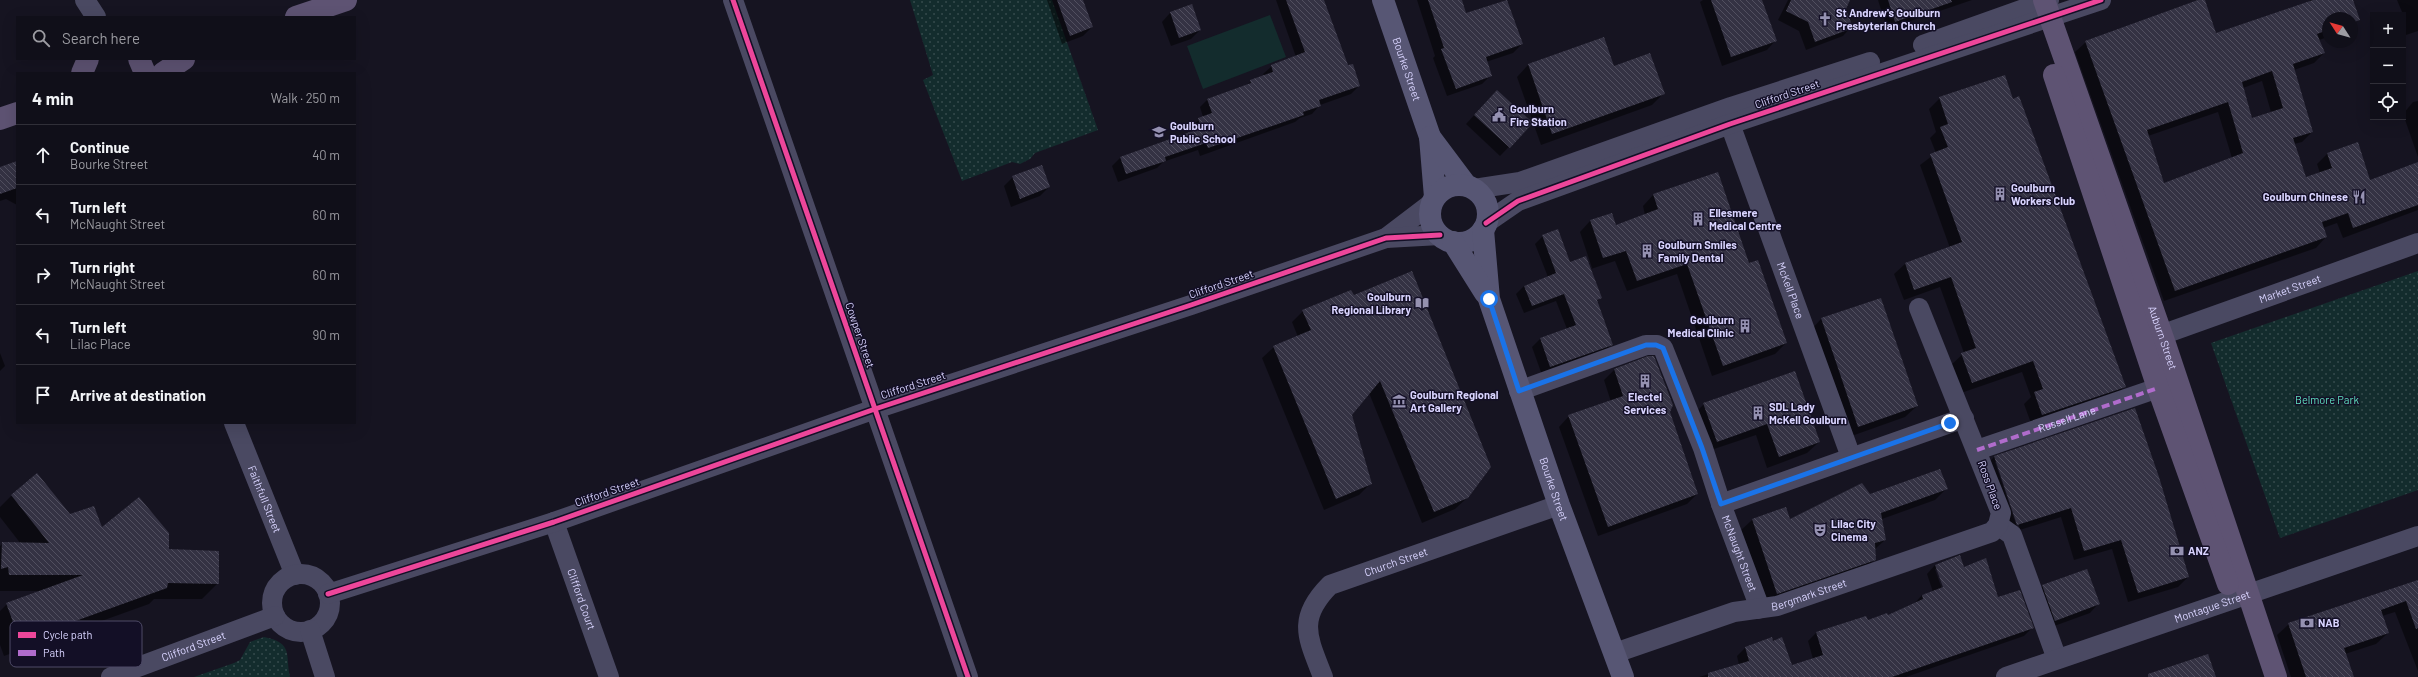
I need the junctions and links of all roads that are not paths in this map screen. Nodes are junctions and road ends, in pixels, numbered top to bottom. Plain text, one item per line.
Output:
1 (85, 0) edge
2 (346, 0) edge
3 (733, 0) edge
4 (1383, 0) edge
5 (2101, 0) edge
6 (2040, 7) edge
7 (86, 16) edge
8 (95, 16) edge
9 (299, 16) edge
10 (88, 60) edge
11 (139, 60) edge
12 (182, 60) edge
13 (82, 72) edge
14 (145, 72) edge
15 (164, 72) edge
16 (16, 113) edge
17 (1733, 118) junction
18 (0, 119) edge
19 (1695, 129) junction
20 (1430, 138) junction
21 (1470, 187) junction
22 (1433, 200) junction
23 (1484, 227) junction
24 (1386, 238) junction
25 (1446, 239) junction
26 (2418, 243) edge
27 (1489, 299) junction
28 (1919, 308) dead end
29 (2161, 334) junction
30 (2158, 388) junction
31 (1519, 391) junction
32 (875, 409) junction
33 (1964, 418) junction
34 (234, 424) edge
35 (1977, 450) junction
36 (1851, 457) junction
37 (1721, 504) junction
38 (1559, 505) junction
39 (554, 522) junction
40 (1998, 525) junction
41 (2418, 536) edge
42 (295, 575) junction
43 (328, 594) junction
44 (2241, 598) junction
45 (1758, 609) junction
46 (275, 616) junction
47 (310, 630) junction
48 (1615, 653) junction
49 (2057, 658) junction
50 (142, 665) edge
51 (138, 667) edge
52 (111, 677) edge
53 (325, 677) edge
54 (609, 677) edge
55 (968, 677) edge
56 (1323, 677) edge
57 (1623, 677) edge
58 (2006, 677) edge
59 (2262, 677) edge
60 (2276, 677) edge

1 - 7 street
1 - 8 street
2 - 9 main road
3 - 32 street, Cowper Street
4 - 20 main road, Bourke Street
5 - 6 street, Clifford Street
6 - 17 street, Clifford Street
6 - 29 main road, Auburn Street
6 - 30 main road, Auburn Street
10 - 13 main road
11 - 14 main road
12 - 15 main road
16 - 18 main road
17 - 19 street, Clifford Street
17 - 36 street, McKell Place
19 - 21 street, Clifford Street
19 - 23 street, Clifford Street
20 - 21 main road, Bourke Street
20 - 22 main road, Bourke Street
21 - 22 main road
21 - 23 main road
22 - 24 street, Clifford Street
22 - 25 main road
23 - 25 main road
23 - 27 main road, Bourke Street
24 - 25 street, Clifford Street
24 - 32 street, Clifford Street
25 - 27 main road, Bourke Street
26 - 29 street, Market Street
27 - 31 main road, Bourke Street
28 - 33 street, Ross Place
29 - 44 main road, Auburn Street
30 - 35 street, Russell Lane
30 - 44 main road, Auburn Street
31 - 37 street, McNaught Street
31 - 38 main road, Bourke Street
32 - 39 street, Clifford Street
32 - 55 street, Cowper Street
33 - 35 street, Ross Place
33 - 36 street
34 - 42 street, Faithfull Street
35 - 40 street, Ross Place
36 - 37 street
37 - 45 street, McNaught Street
38 - 48 main road, Bourke Street
38 - 56 street, Church Street
39 - 43 street, Clifford Street
39 - 54 street, Clifford Court
40 - 45 street, Bergmark Street
40 - 49 street, Ross Place
41 - 44 street, Montague Street
42 - 43 street
42 - 46 street
43 - 47 street
44 - 49 street, Montague Street
44 - 59 main road, Auburn Street
44 - 60 main road, Auburn Street
45 - 48 street, Bergmark Street
46 - 47 street
46 - 50 street, Clifford Street
47 - 53 street
48 - 57 main road, Bourke Street
49 - 58 street, Montague Street
51 - 52 street, Clifford Street

